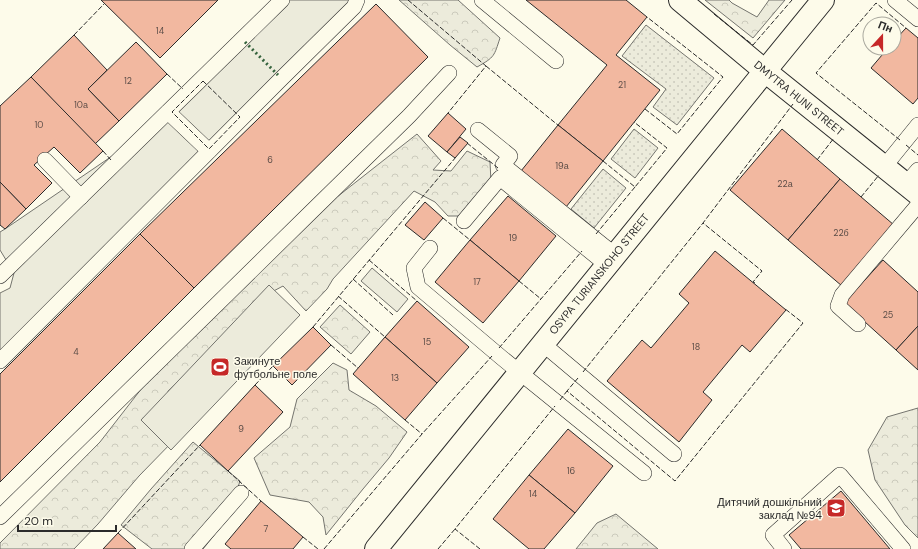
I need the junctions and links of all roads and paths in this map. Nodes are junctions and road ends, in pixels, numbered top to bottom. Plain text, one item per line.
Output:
1 (282, 0) edge
2 (357, 0) edge
3 (482, 0) edge
4 (680, 0) edge
5 (823, 0) edge
6 (895, 0) edge
7 (918, 19) edge
8 (556, 61) dead end
9 (765, 70) junction
10 (449, 73) dead end
11 (168, 112) junction
12 (918, 125) edge
13 (478, 130) dead end
14 (209, 152) junction
15 (45, 160) dead end
16 (884, 167) junction
17 (914, 183) edge
18 (81, 197) junction
19 (918, 205) edge
20 (464, 221) dead end
21 (430, 248) dead end
22 (611, 260) junction
23 (0, 276) edge
24 (858, 324) dead end
25 (543, 344) junction
26 (0, 361) edge
27 (520, 372) junction
28 (674, 454) dead end
29 (644, 473) dead end
30 (241, 494) dead end
31 (0, 517) edge
32 (192, 549) edge
33 (376, 549) edge
34 (784, 549) edge
35 (903, 549) edge

1 - 11 lane
2 - 14 lane
3 - 8 lane
4 - 9 street, DMYTRA HUNI STREET
5 - 9 street, OSYPA TURIANSKOHO STREET
6 - 7 lane
9 - 16 street, DMYTRA HUNI STREET
9 - 22 street, OSYPA TURIANSKOHO STREET
10 - 31 lane
11 - 14 lane
11 - 18 lane
12 - 16 lane
13 - 22 lane
14 - 26 lane
15 - 18 lane
16 - 17 street, DMYTRA HUNI STREET
18 - 23 lane
19 - 24 lane
20 - 22 lane
21 - 27 lane
22 - 25 street, OSYPA TURIANSKOHO STREET
25 - 27 street, OSYPA TURIANSKOHO STREET
25 - 28 lane
27 - 29 lane
27 - 33 street, OSYPA TURIANSKOHO STREET
30 - 32 lane
34 - 35 lane

